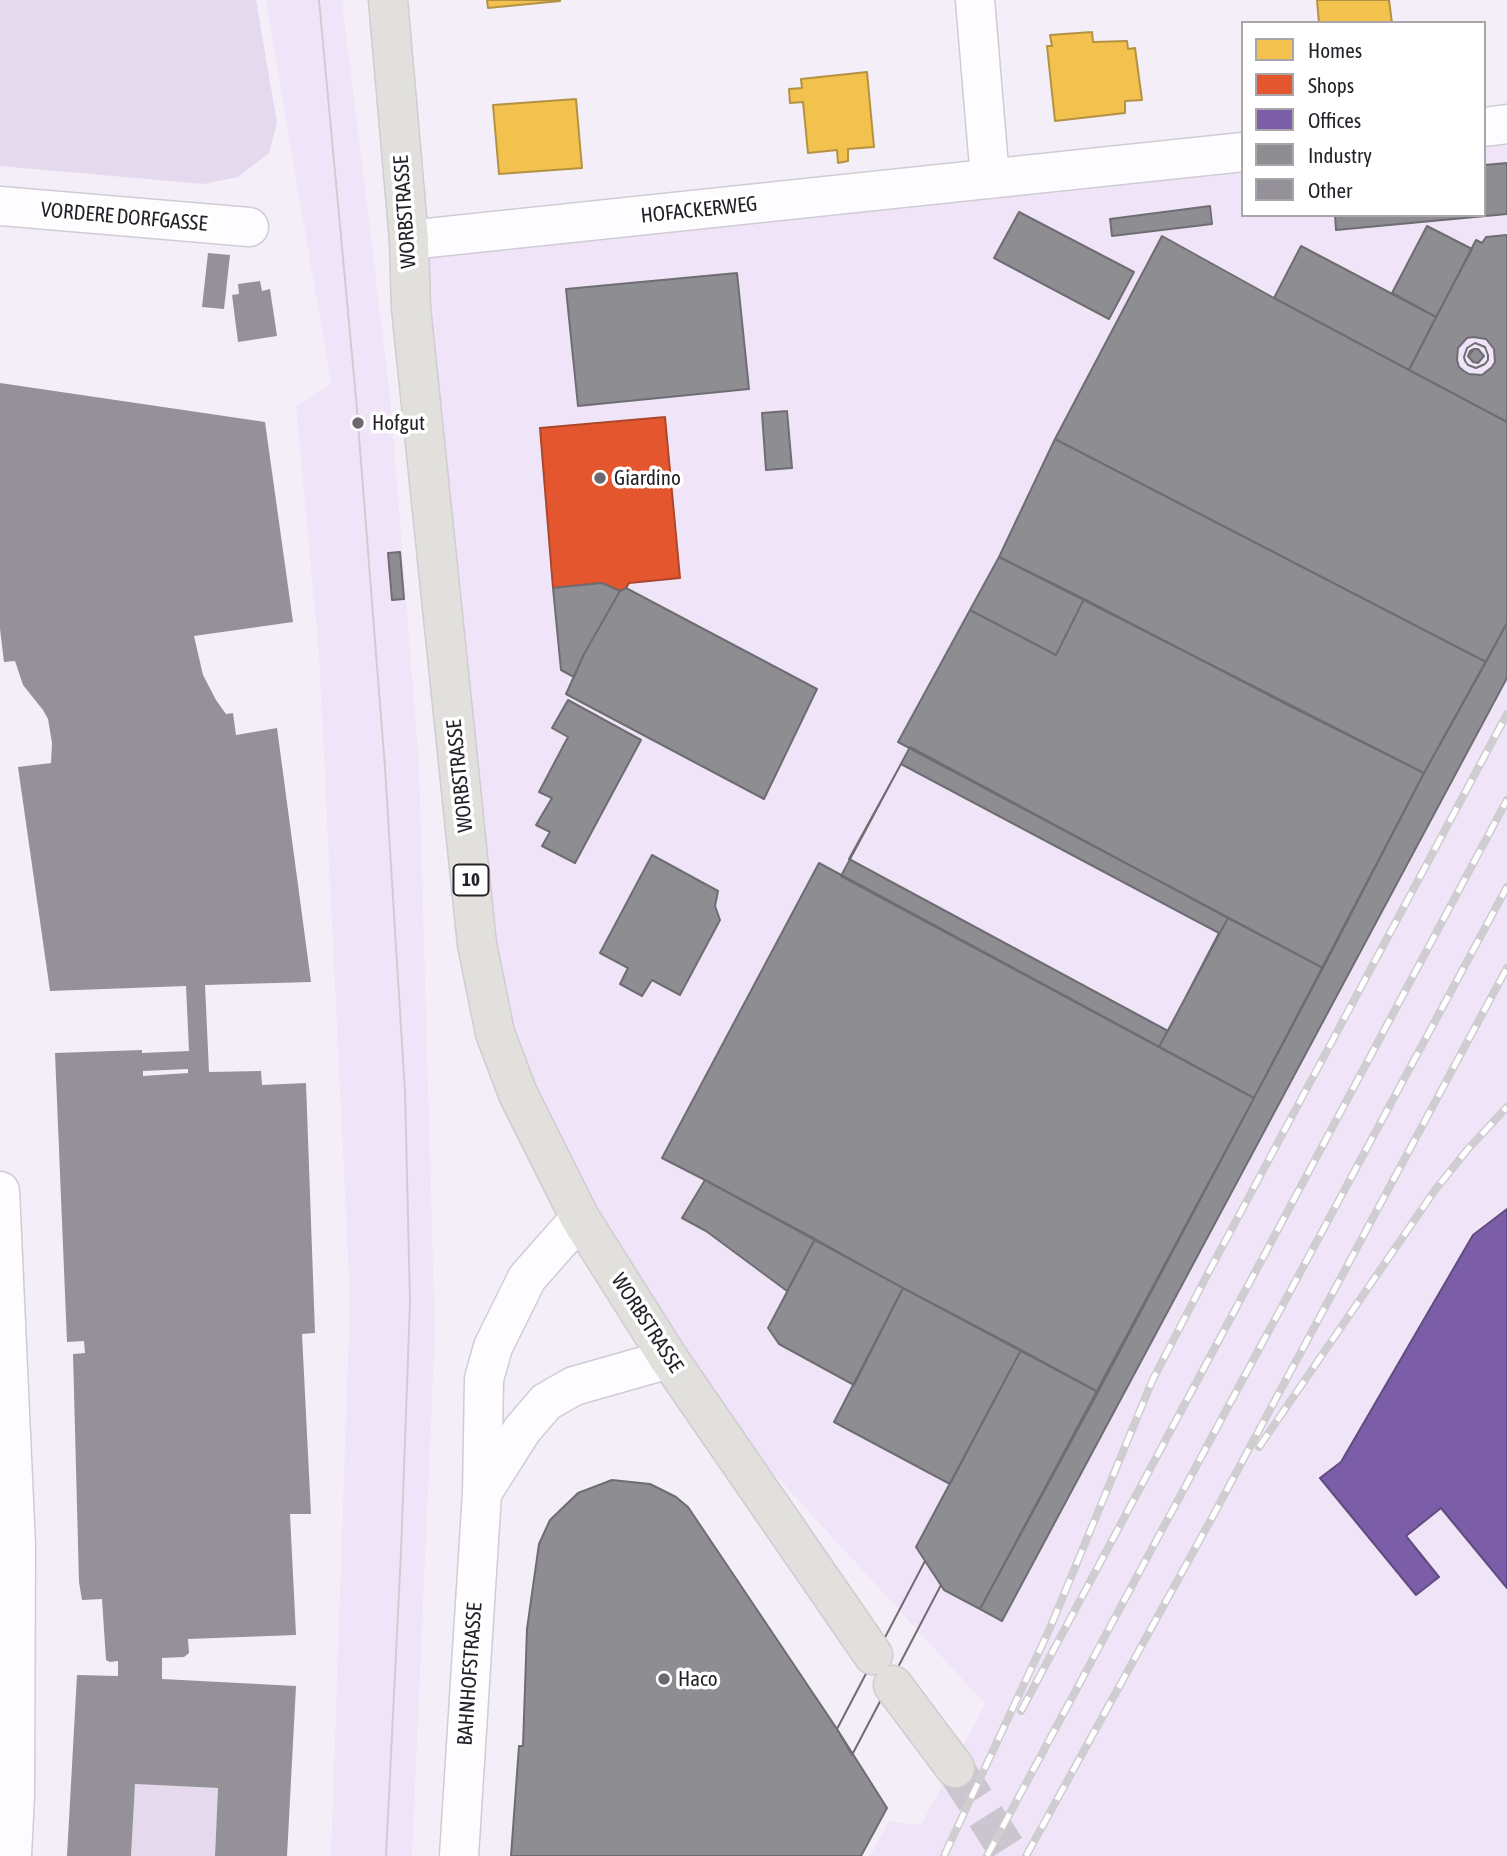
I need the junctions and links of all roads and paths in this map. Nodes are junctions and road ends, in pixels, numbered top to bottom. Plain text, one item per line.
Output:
1 (388, 0) edge
2 (975, 0) edge
3 (1507, 124) edge
4 (1486, 127) edge
5 (1241, 152) edge
6 (990, 179) junction
7 (0, 206) edge
8 (249, 227) dead end
9 (408, 240) junction
10 (0, 1208) edge
11 (580, 1218) junction
12 (668, 1359) junction
13 (482, 1493) junction
14 (955, 1768) tunnel mouth
15 (12, 1856) edge
16 (459, 1856) edge

1 - 9 main road, WORBSTRASSE / 10
2 - 6 street
3 - 4 street
5 - 6 street, HOFACKERWEG
6 - 9 street, HOFACKERWEG
7 - 8 street, VORDERE DORFGASSE
9 - 11 main road, WORBSTRASSE / 10
10 - 15 street
11 - 12 main road, WORBSTRASSE / 10
11 - 13 street, BAHNHOFSTRASSE
12 - 13 street, BAHNHOFSTRASSE
12 - 14 main road, WORBSTRASSE / 10
13 - 16 street, BAHNHOFSTRASSE

